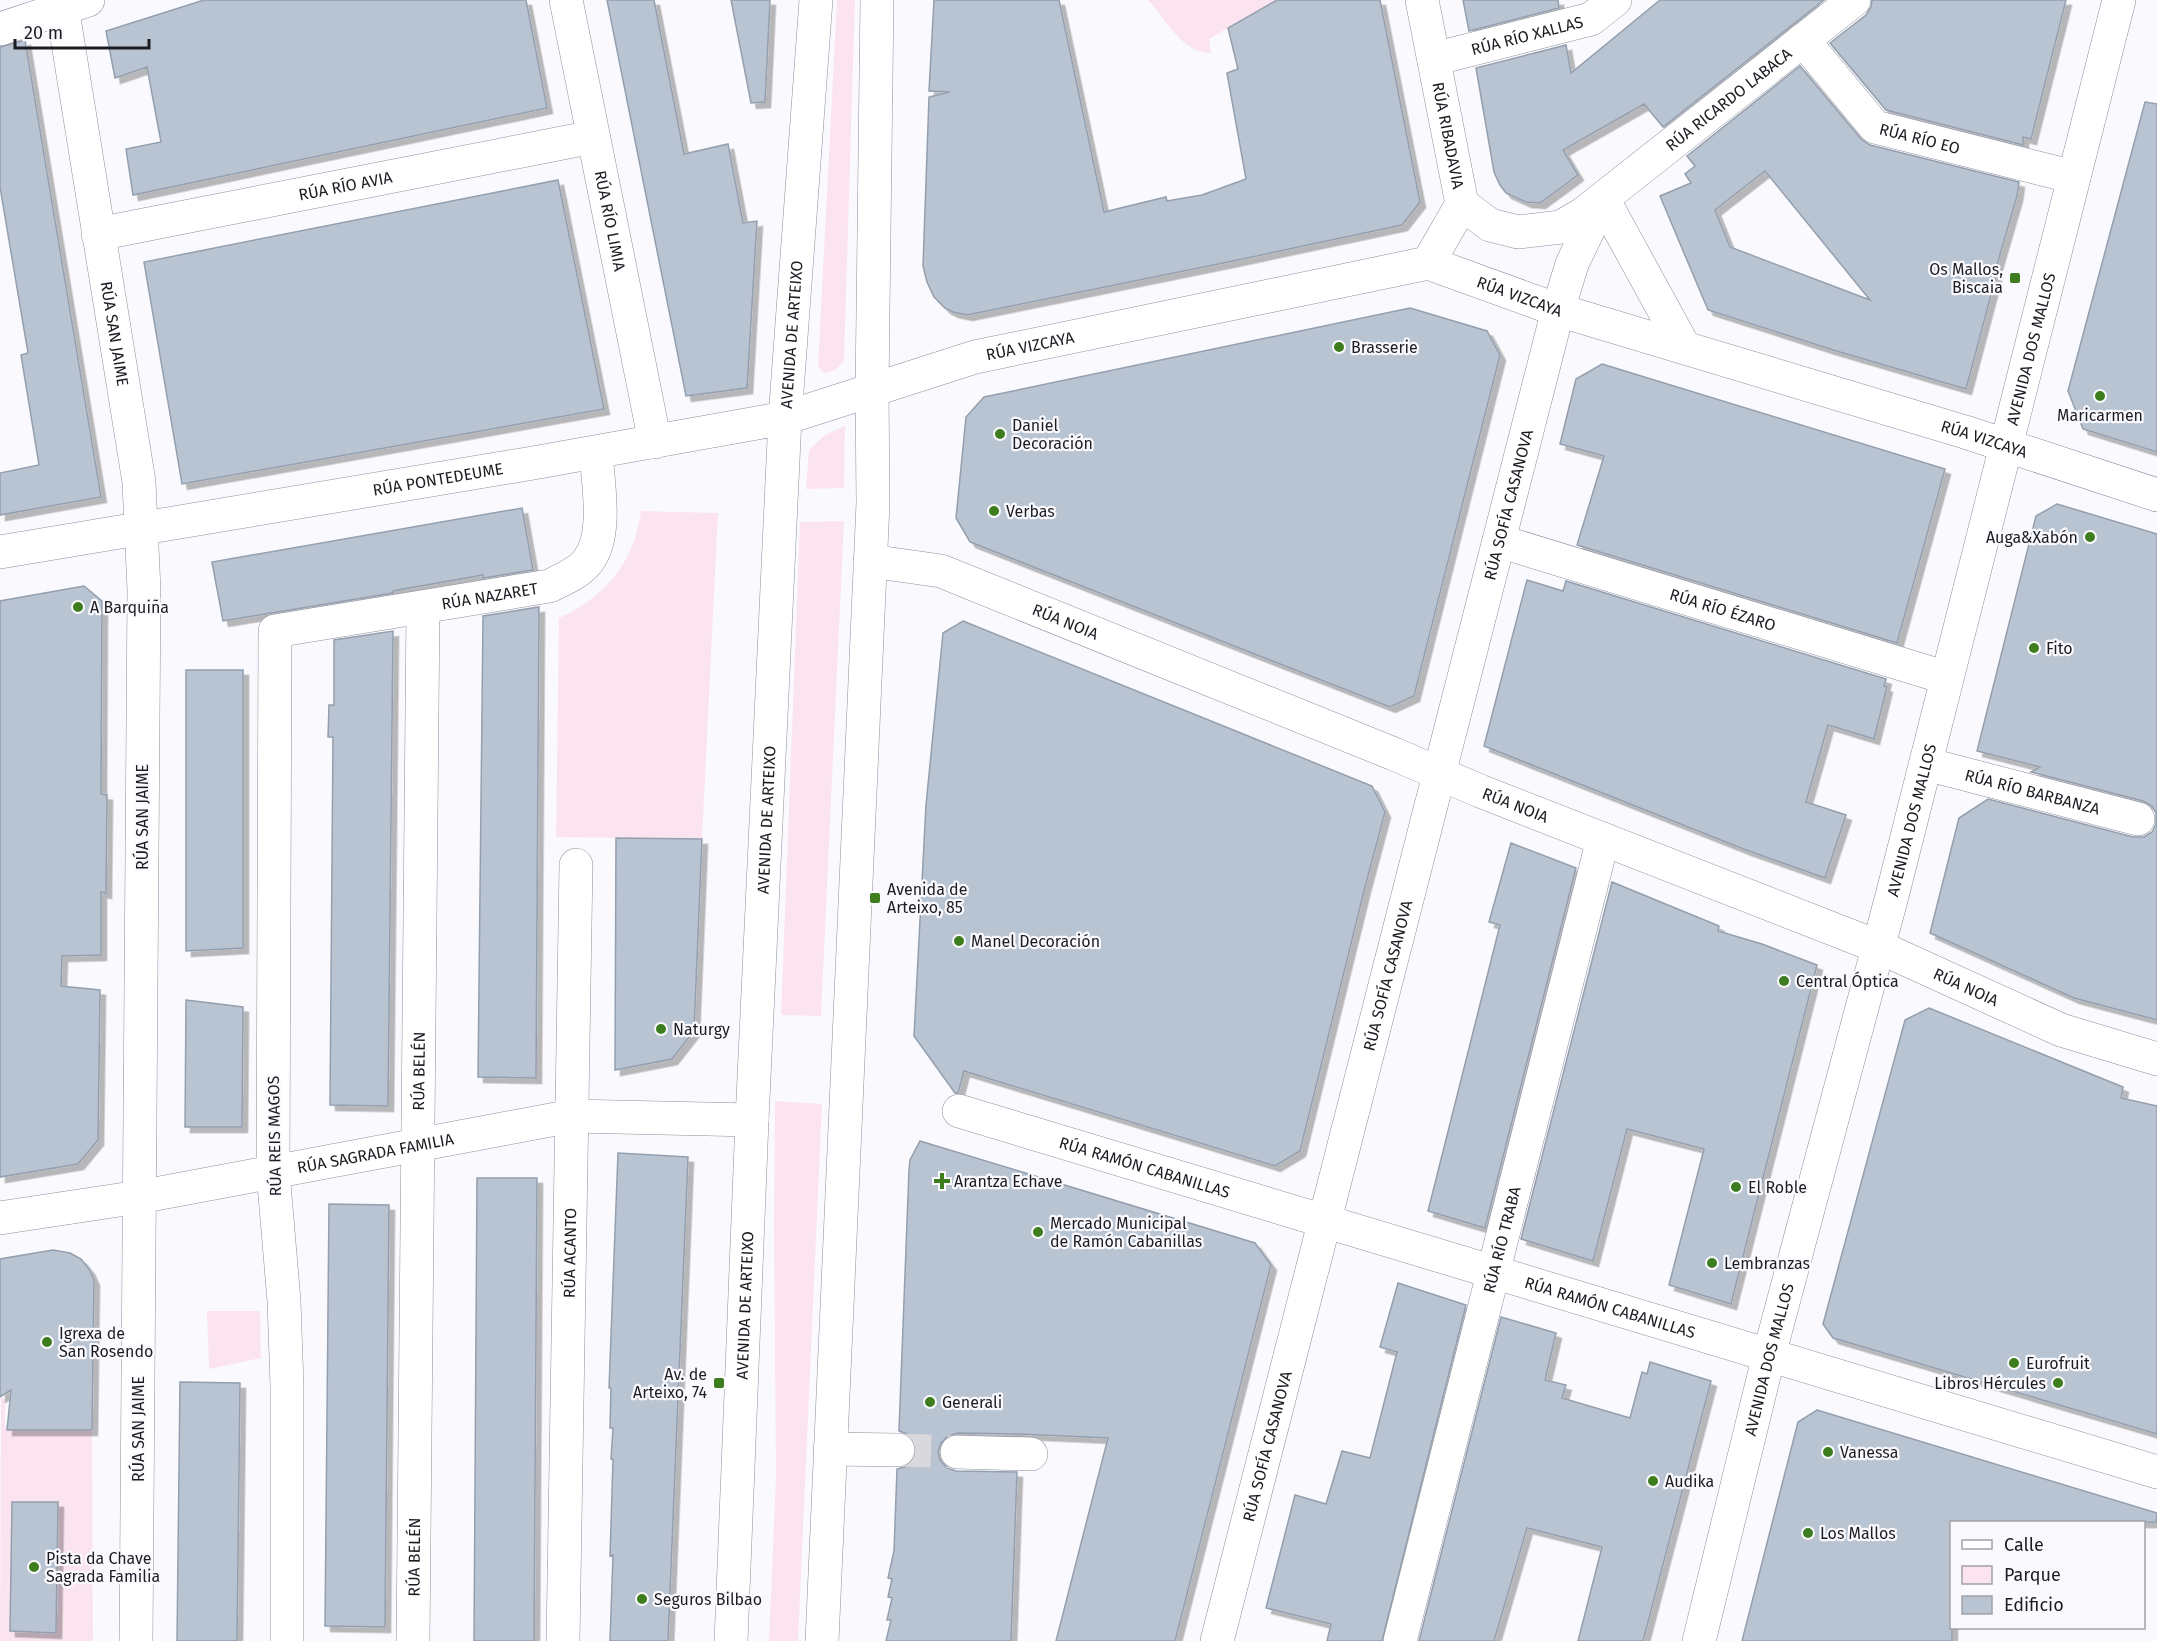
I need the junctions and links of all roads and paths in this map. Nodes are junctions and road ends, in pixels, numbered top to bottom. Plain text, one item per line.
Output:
1 (566, 0) edge
2 (816, 0) edge
3 (877, 0) edge
4 (1422, 0) edge
5 (1854, 0) edge
6 (2119, 0) edge
7 (70, 3) edge
8 (1598, 6) edge
9 (0, 29) edge
10 (1803, 40) junction
11 (1434, 58) junction
12 (593, 137) junction
13 (2074, 177) junction
14 (1603, 198) junction
15 (1462, 204) junction
16 (98, 234) junction
17 (1428, 262) junction
18 (1558, 310) junction
19 (1684, 347) junction
20 (872, 389) junction
21 (785, 418) junction
22 (655, 442) junction
23 (2007, 445) junction
24 (596, 453) junction
25 (2157, 495) edge
26 (141, 528) junction
27 (1499, 541) junction
28 (0, 552) edge
29 (870, 561) junction
30 (423, 608) junction
31 (275, 631) joint
32 (1947, 678) junction
33 (1926, 764) junction
34 (1440, 773) junction
35 (2138, 819) dead end
36 (1603, 839) junction
37 (576, 865) dead end
38 (1879, 947) junction
39 (2157, 1059) edge
40 (958, 1111) dead end
41 (572, 1116) junction
42 (752, 1120) junction
43 (418, 1145) junction
44 (273, 1172) junction
45 (140, 1197) junction
46 (0, 1218) edge
47 (1325, 1221) junction
48 (1492, 1272) junction
49 (1769, 1355) junction
50 (831, 1449) junction
51 (898, 1450) tunnel mouth
52 (957, 1452) tunnel mouth
53 (1031, 1454) dead end
54 (2157, 1473) edge
55 (136, 1641) edge
56 (288, 1641) edge
57 (413, 1641) edge
58 (563, 1641) edge
59 (730, 1641) edge
60 (822, 1641) edge
61 (1217, 1641) edge
62 (1400, 1641) edge
63 (1699, 1641) edge

1 - 12 street, RÚA RÍO LIMIA
2 - 21 street, AVENIDA DE ARTEIXO
3 - 20 street
4 - 11 street, RÚA RIBADAVIA
5 - 10 street, RÚA RICARDO LABACA
6 - 13 street, AVENIDA DOS MALLOS
7 - 9 street
7 - 16 street, RÚA SAN JAIME
8 - 11 street, RÚA RÍO XALLAS
10 - 13 street, RÚA RÍO EO
10 - 14 street, RÚA RICARDO LABACA
11 - 15 street, RÚA RIBADAVIA
12 - 16 street, RÚA RÍO AVIA
12 - 22 street, RÚA RÍO LIMIA
13 - 23 street, AVENIDA DOS MALLOS
14 - 15 street, RÚA RICARDO LABACA
14 - 18 street, RÚA RICARDO LABACA
14 - 19 street
15 - 17 street, RÚA RIBADAVIA
16 - 26 street, RÚA SAN JAIME
17 - 18 street, RÚA VIZCAYA
17 - 20 street, RÚA VIZCAYA
18 - 19 street, RÚA VIZCAYA
18 - 27 street, RÚA SOFÍA CASANOVA
19 - 23 street, RÚA VIZCAYA
20 - 21 street, RÚA PONTEDEUME
20 - 29 street
21 - 22 street, RÚA PONTEDEUME
21 - 42 street, AVENIDA DE ARTEIXO
22 - 24 street, RÚA PONTEDEUME
23 - 25 street, RÚA VIZCAYA
23 - 32 street, AVENIDA DOS MALLOS
24 - 26 street, RÚA PONTEDEUME
24 - 30 street, RÚA NAZARET
26 - 28 street, RÚA PONTEDEUME
26 - 45 street, RÚA SAN JAIME
27 - 32 street, RÚA RÍO ÉZARO
27 - 34 street, RÚA SOFÍA CASANOVA
29 - 34 street, RÚA NOIA
29 - 50 street
30 - 31 street, RÚA NAZARET
30 - 43 street, RÚA BELÉN
31 - 44 street, RÚA REIS MAGOS
32 - 33 street, AVENIDA DOS MALLOS
33 - 35 street, RÚA RÍO BARBANZA
33 - 38 street, AVENIDA DOS MALLOS
34 - 36 street, RÚA NOIA
34 - 47 street, RÚA SOFÍA CASANOVA
36 - 38 street, RÚA NOIA
36 - 48 street, RÚA RÍO TRABA
37 - 41 street, RÚA ACANTO
38 - 39 street, RÚA NOIA
38 - 49 street, AVENIDA DOS MALLOS
40 - 47 street, RÚA RAMÓN CABANILLAS
41 - 42 street, RÚA SAGRADA FAMILIA
41 - 43 street, RÚA SAGRADA FAMILIA
41 - 58 street, RÚA ACANTO
42 - 59 street, AVENIDA DE ARTEIXO
43 - 44 street, RÚA SAGRADA FAMILIA
43 - 57 street, RÚA BELÉN
44 - 45 street, RÚA SAGRADA FAMILIA
44 - 56 street, RÚA REIS MAGOS
45 - 46 street, RÚA SAGRADA FAMILIA
45 - 55 street, RÚA SAN JAIME
47 - 48 street, RÚA RAMÓN CABANILLAS
47 - 61 street, RÚA SOFÍA CASANOVA
48 - 49 street, RÚA RAMÓN CABANILLAS
48 - 62 street, RÚA RÍO TRABA
49 - 54 street, RÚA RAMÓN CABANILLAS
49 - 63 street, AVENIDA DOS MALLOS
50 - 51 street
50 - 60 street
52 - 53 street

